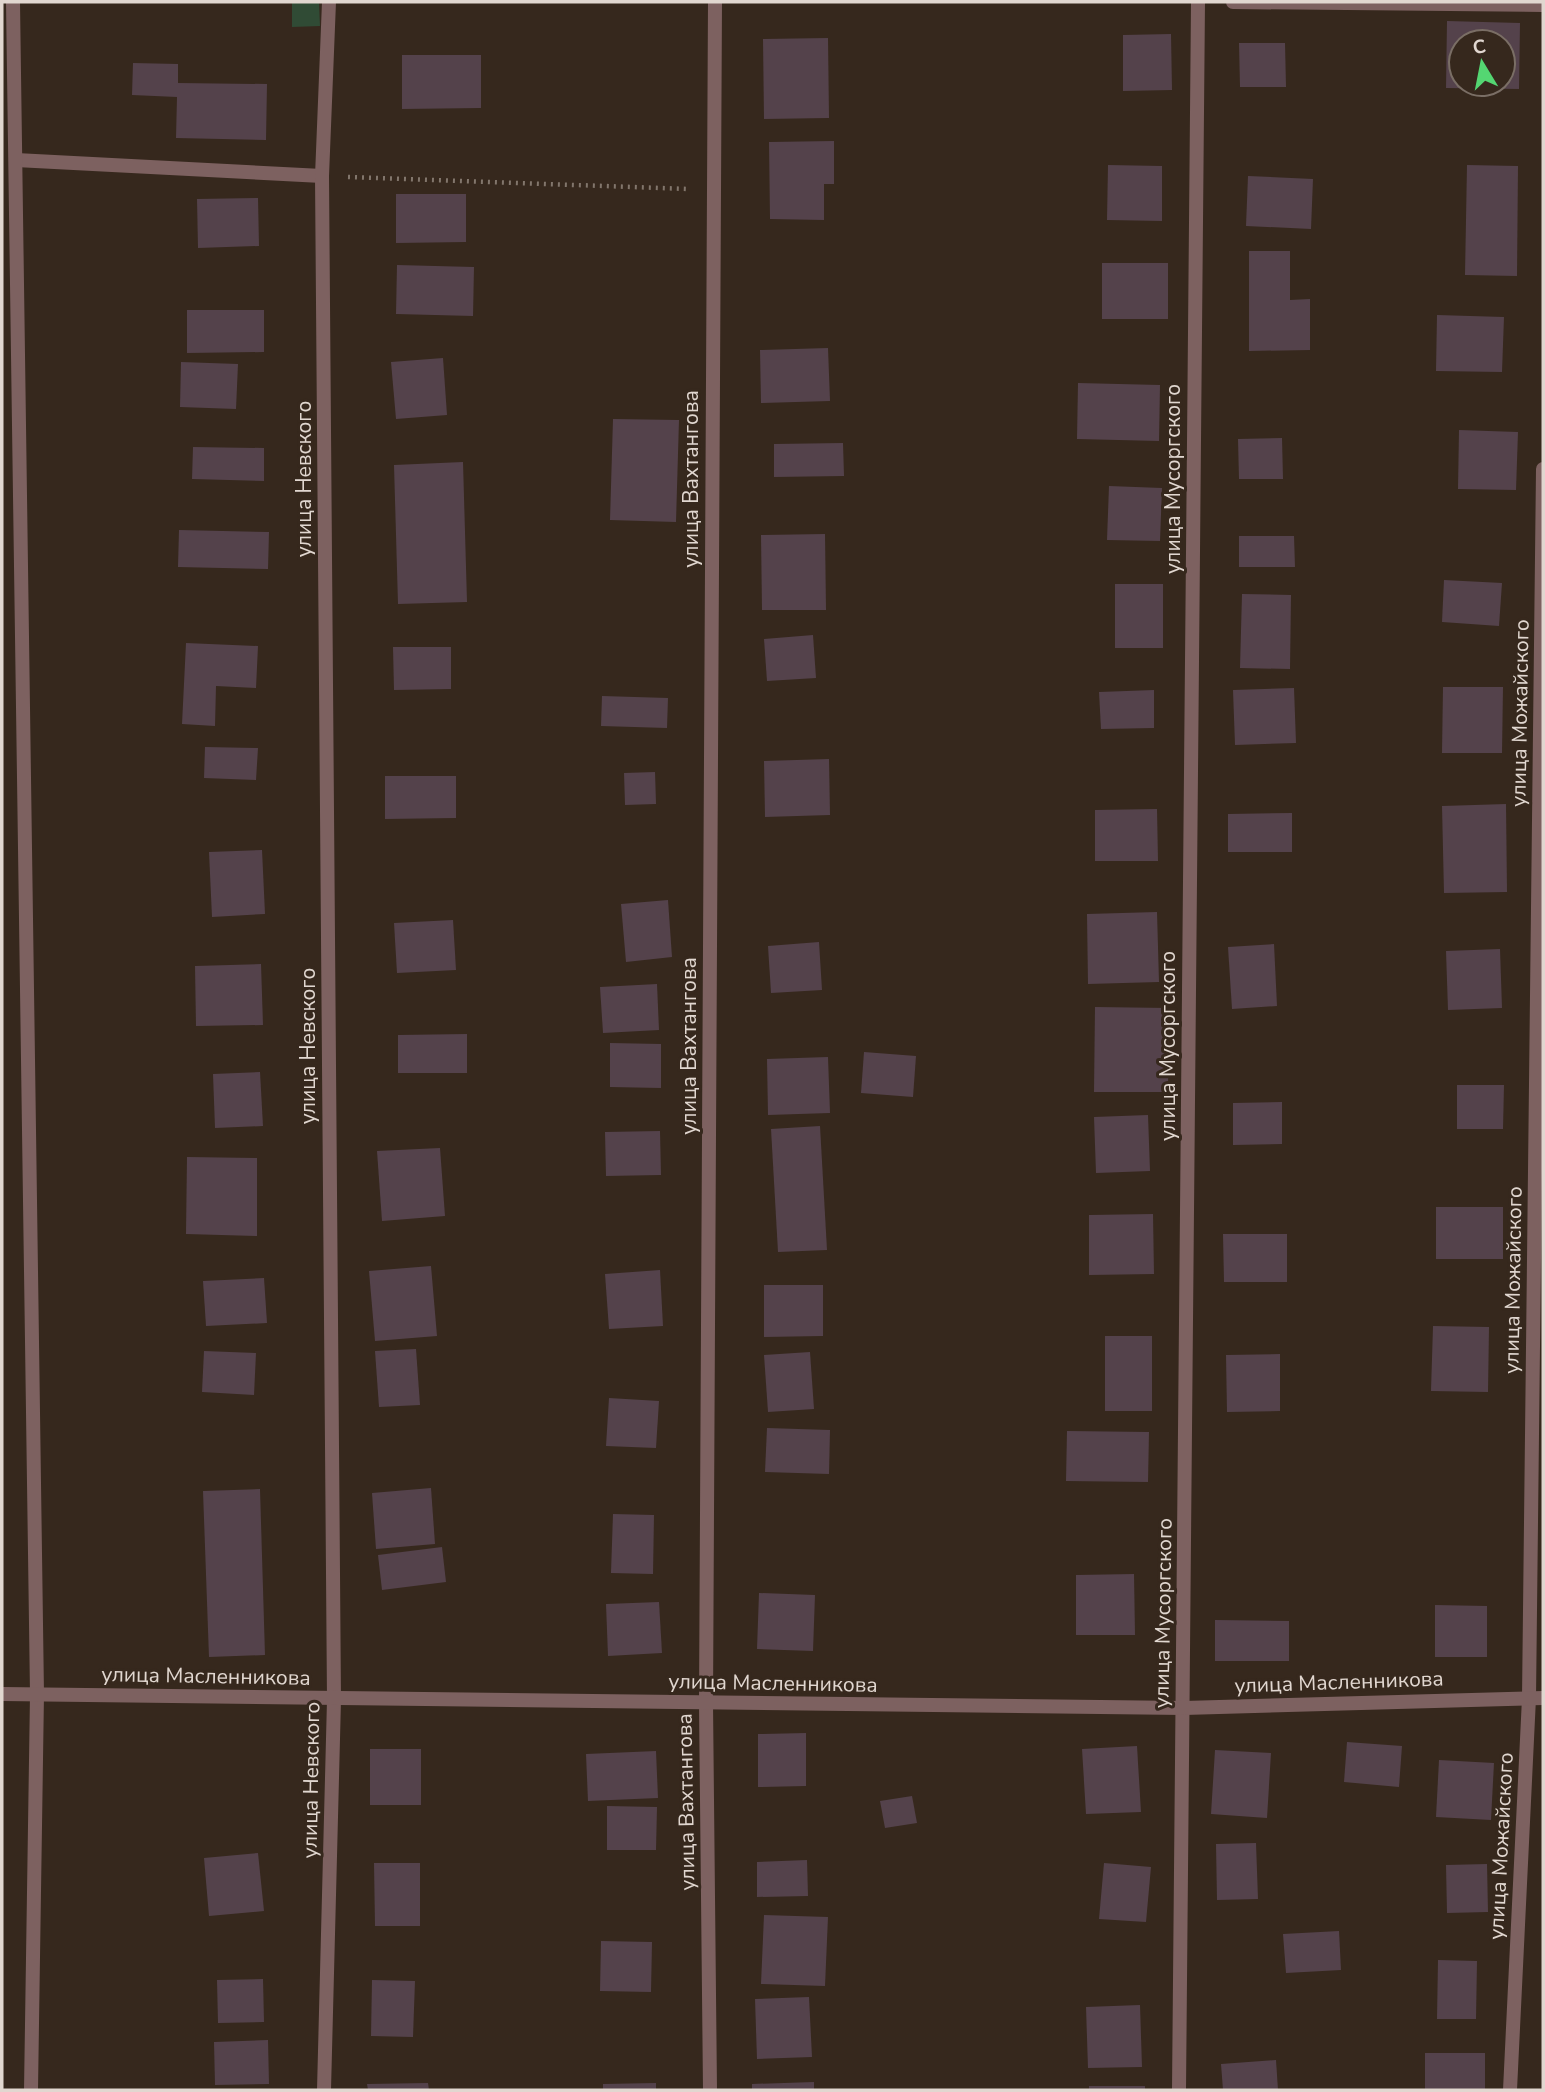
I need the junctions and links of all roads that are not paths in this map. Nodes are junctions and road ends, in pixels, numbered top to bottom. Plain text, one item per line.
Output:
1 (13, 2) edge
2 (329, 2) edge
3 (715, 2) edge
4 (1198, 2) edge
5 (1233, 2) edge
6 (1244, 2) edge
7 (1543, 5) edge
8 (16, 160) junction
9 (322, 176) junction
10 (1543, 469) edge
11 (2, 1694) edge
12 (37, 1695) junction
13 (1536, 1698) edge
14 (334, 1700) junction
15 (706, 1703) junction
16 (1184, 1708) junction
17 (31, 2090) edge
18 (324, 2090) edge
19 (710, 2090) edge
20 (1179, 2090) edge
21 (1510, 2090) edge

1 - 8 street
2 - 9 street, улица Невского
3 - 15 street, улица Вахтангова
4 - 16 street, улица Мусоргского
5 - 6 street
6 - 7 street
8 - 9 street
8 - 12 street
9 - 14 street, улица Невского
10 - 13 street, улица Можайского
11 - 12 street, улица Масленникова
12 - 14 street, улица Масленникова
12 - 17 street
13 - 16 street, улица Масленникова
13 - 21 street, улица Можайского
14 - 15 street, улица Масленникова
14 - 18 street, улица Невского
15 - 16 street, улица Масленникова
15 - 19 street, улица Вахтангова
16 - 20 street, улица Мусоргского

